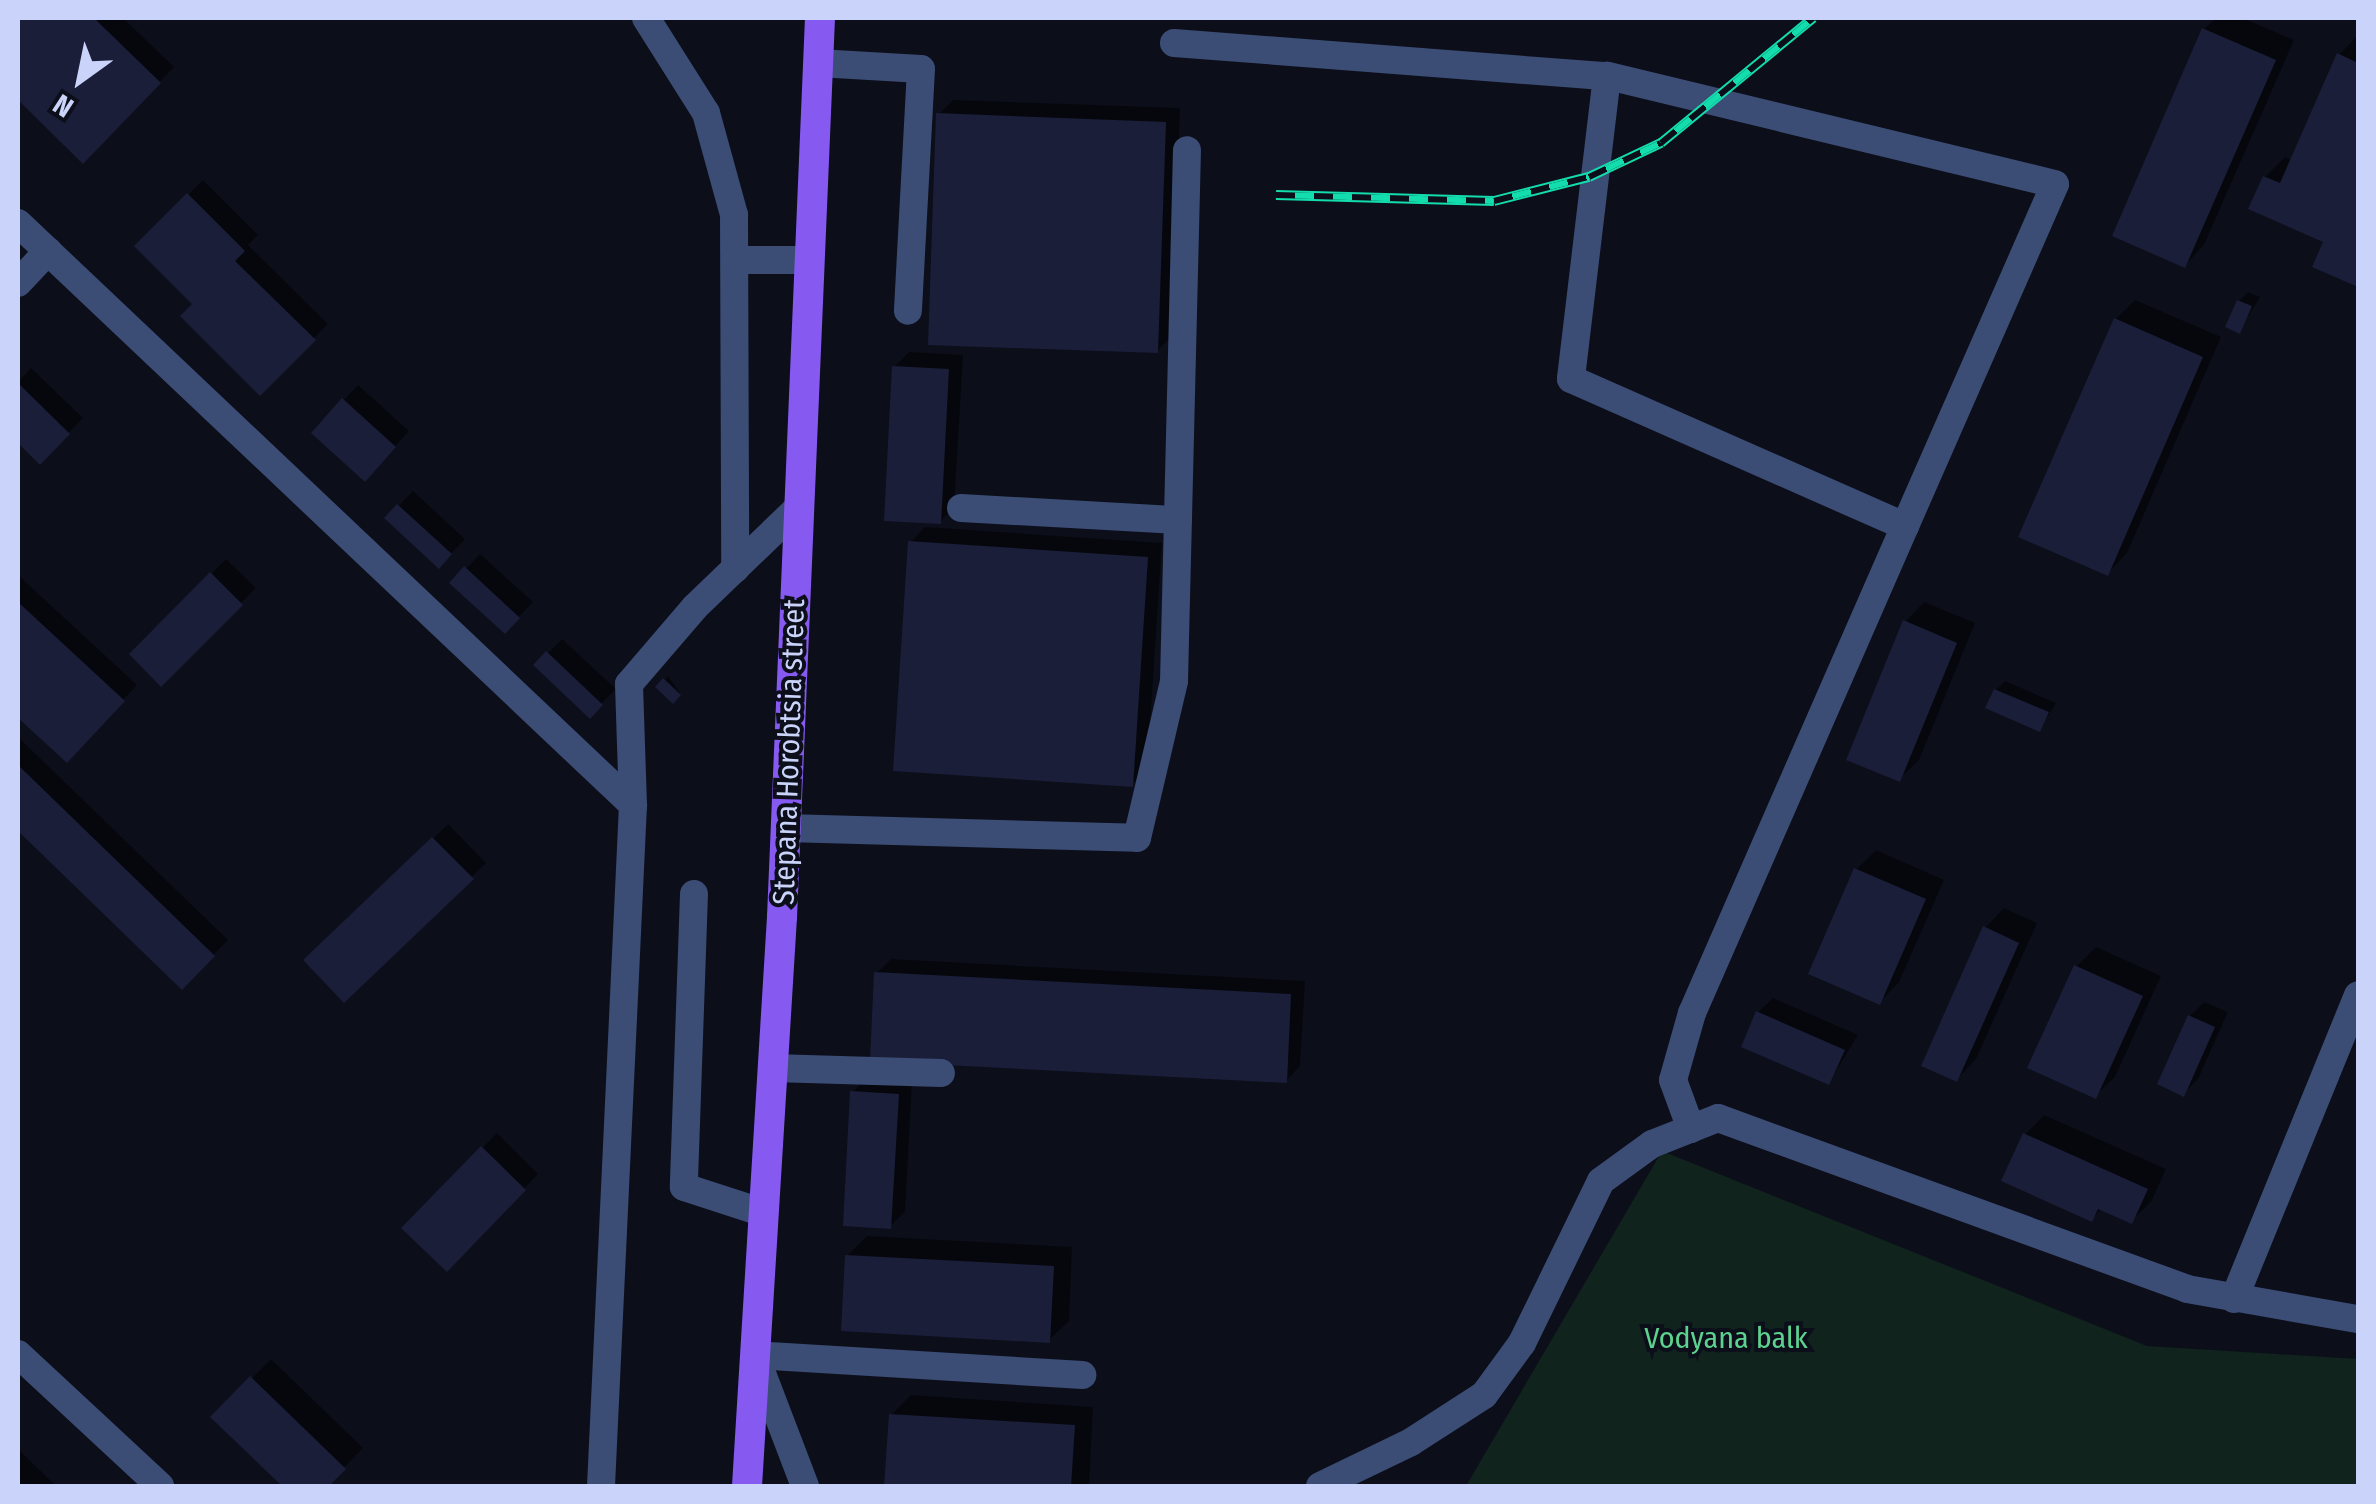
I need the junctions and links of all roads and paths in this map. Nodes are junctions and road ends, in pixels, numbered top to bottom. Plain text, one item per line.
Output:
1 (646, 18) edge
2 (820, 18) edge
3 (1174, 44) dead end
4 (818, 63) junction
5 (1607, 76) junction
6 (1188, 150) dead end
7 (18, 223) edge
8 (48, 251) junction
9 (735, 260) junction
10 (809, 260) junction
11 (18, 283) edge
12 (908, 311) dead end
13 (798, 508) junction
14 (961, 508) dead end
15 (1178, 520) junction
16 (1906, 526) junction
17 (735, 569) junction
18 (633, 805) junction
19 (786, 828) junction
20 (694, 894) dead end
21 (2358, 995) edge
22 (773, 1068) junction
23 (941, 1074) dead end
24 (1691, 1128) junction
25 (764, 1212) junction
26 (2234, 1299) junction
27 (2358, 1320) edge
28 (18, 1354) edge
29 (755, 1355) junction
30 (1082, 1374) dead end
31 (160, 1486) edge
32 (601, 1486) edge
33 (747, 1486) edge
34 (805, 1486) edge
35 (1320, 1486) edge

1 - 9 lane
2 - 4 main road, Stepana Horobtsia street
3 - 5 lane
4 - 10 main road, Stepana Horobtsia street
4 - 12 lane
5 - 16 lane
5 - 16 lane
6 - 15 lane
7 - 8 lane
8 - 11 lane
8 - 18 lane
9 - 10 lane
9 - 17 lane
10 - 13 main road, Stepana Horobtsia street
13 - 17 lane
13 - 19 main road, Stepana Horobtsia street
14 - 15 lane
15 - 19 lane
16 - 24 lane
17 - 18 lane
18 - 32 lane
19 - 22 main road, Stepana Horobtsia street
20 - 25 lane
21 - 26 lane
22 - 23 lane
22 - 25 main road, Stepana Horobtsia street
24 - 26 lane
24 - 35 lane
25 - 29 main road, Stepana Horobtsia street
26 - 27 lane
28 - 31 lane
29 - 30 lane
29 - 33 main road, Stepana Horobtsia street
29 - 34 lane

